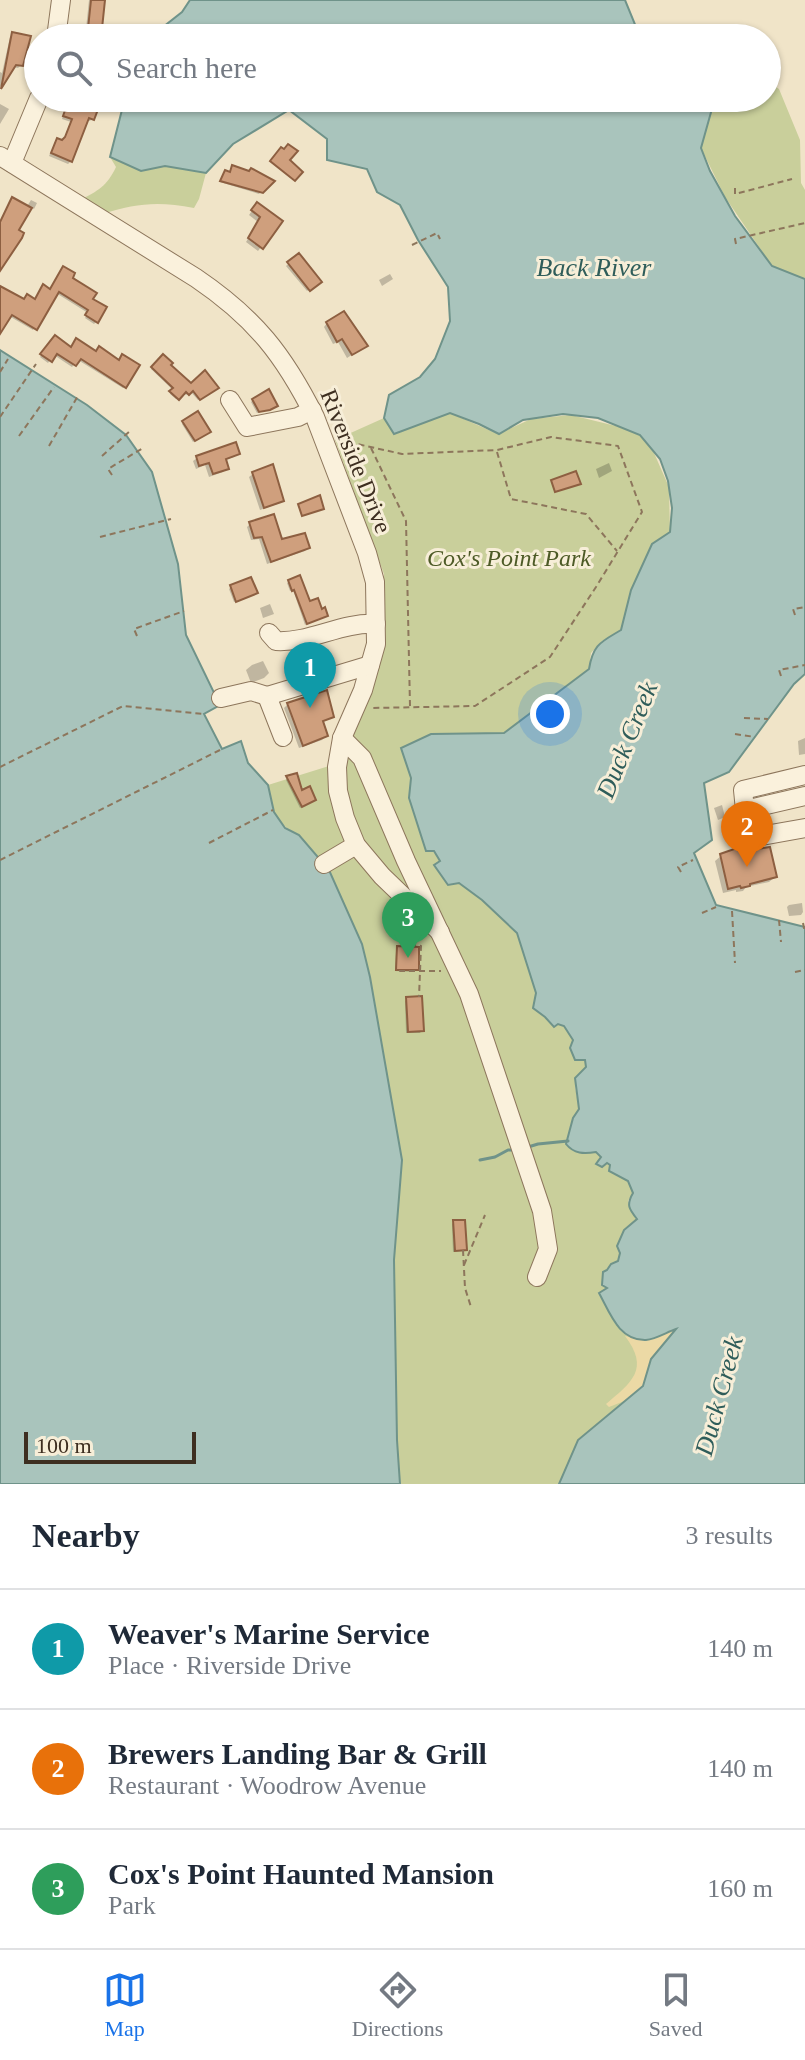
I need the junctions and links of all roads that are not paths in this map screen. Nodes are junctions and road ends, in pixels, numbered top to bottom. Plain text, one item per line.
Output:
1 (61, 0) edge
2 (58, 24) edge
3 (31, 112) edge
4 (6, 159) edge
5 (230, 400) dead end
6 (312, 410) junction
7 (376, 624) junction
8 (269, 633) dead end
9 (370, 665) junction
10 (267, 696) junction
11 (221, 698) dead end
12 (283, 737) dead end
13 (342, 738) junction
14 (805, 775) edge
15 (805, 796) edge
16 (745, 810) junction
17 (805, 828) edge
18 (356, 845) junction
19 (324, 864) dead end
20 (440, 932) junction
21 (537, 1277) dead end

1 - 2 street
3 - 4 street
4 - 6 street, Riverside Drive
5 - 6 street
6 - 7 street, Riverside Drive
7 - 8 street
7 - 9 street, Riverside Drive
9 - 10 street
9 - 13 street, Riverside Drive
10 - 11 street
10 - 12 street
13 - 18 street, Riverside Drive
13 - 20 street
14 - 16 street
15 - 16 street
16 - 17 street
18 - 19 street
18 - 20 street, Riverside Drive
20 - 21 street

